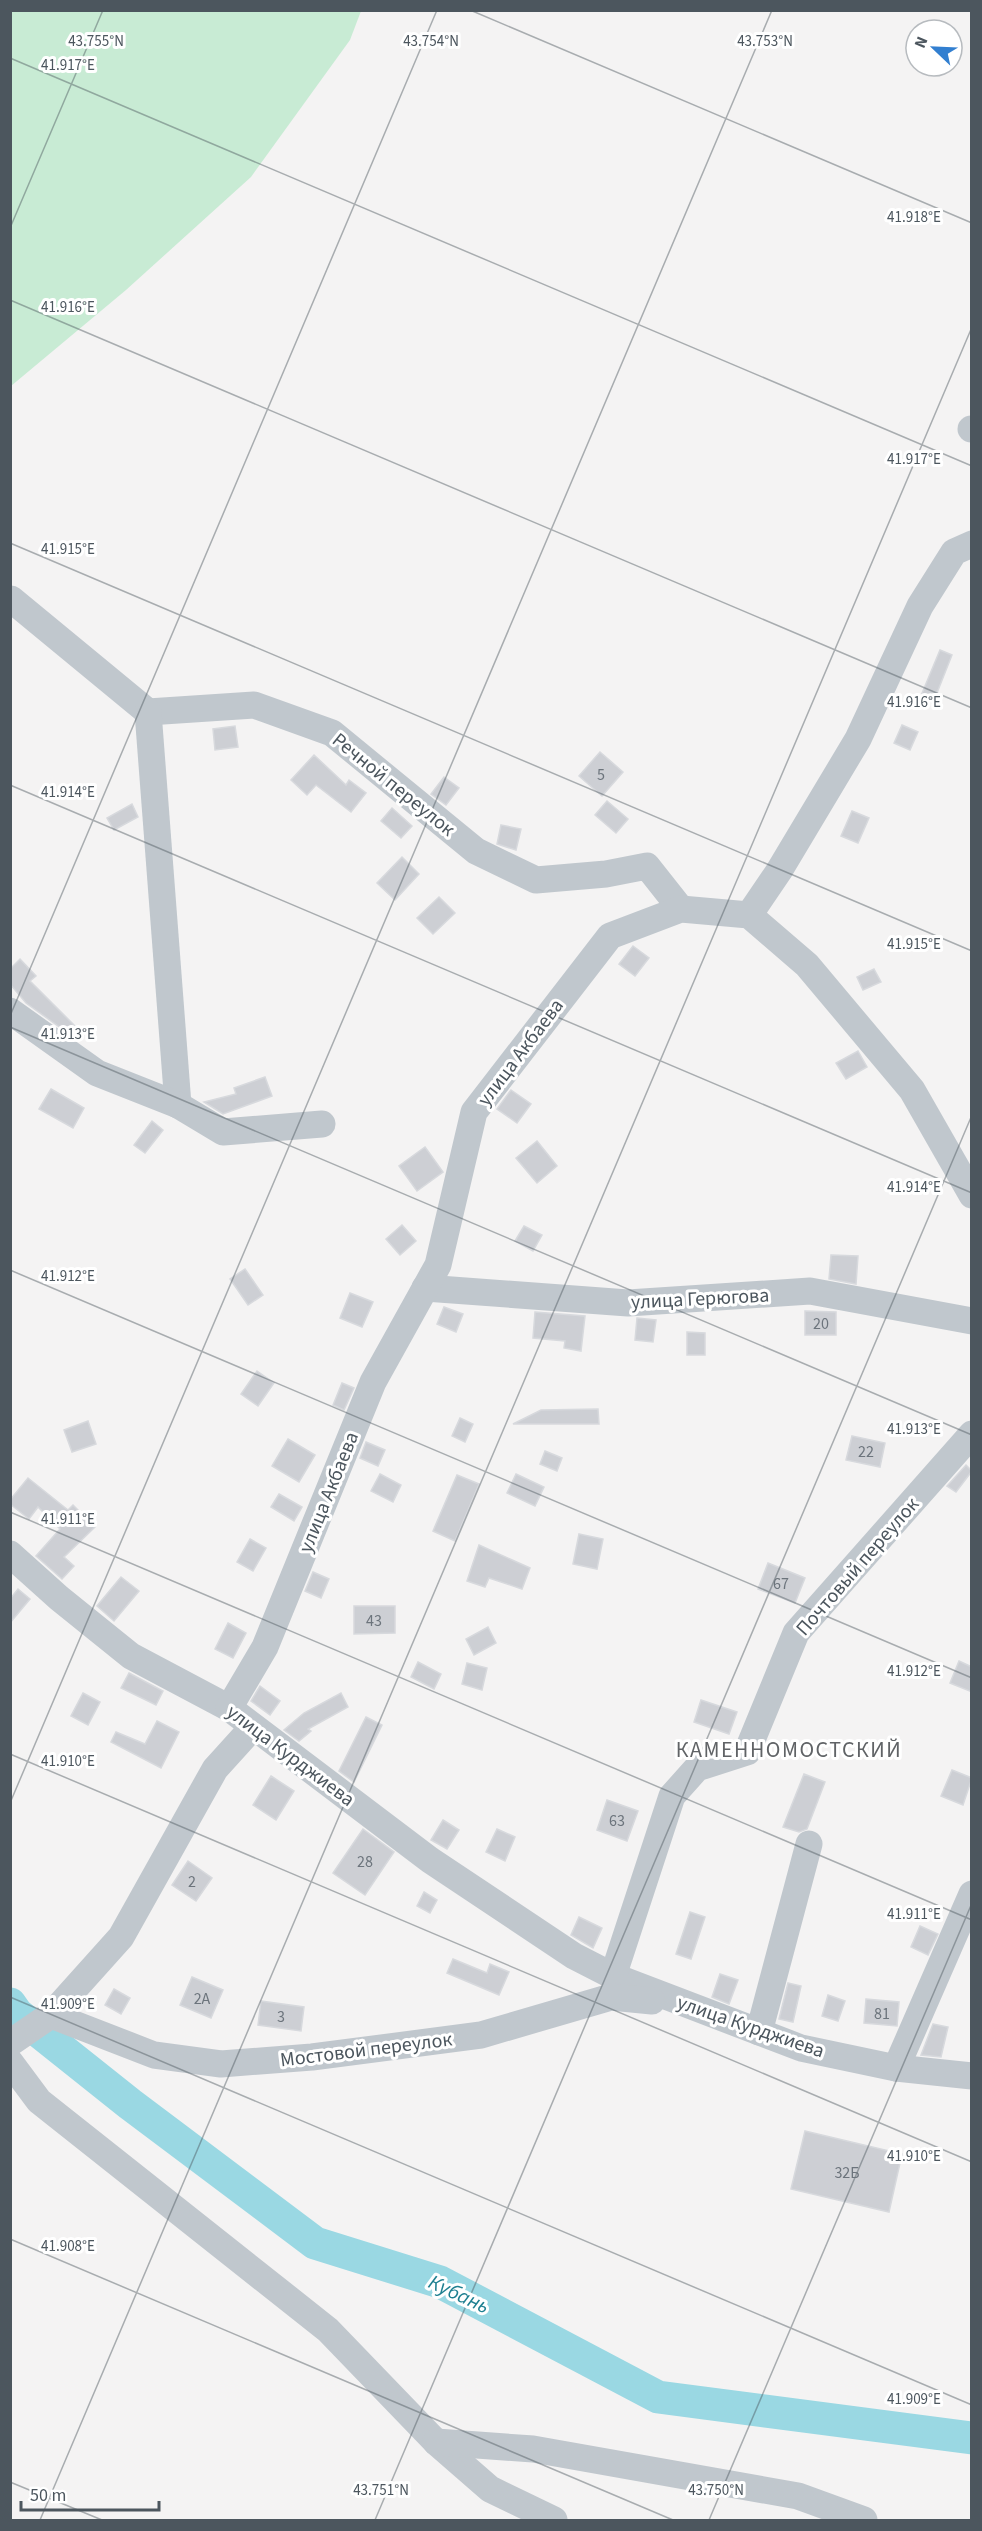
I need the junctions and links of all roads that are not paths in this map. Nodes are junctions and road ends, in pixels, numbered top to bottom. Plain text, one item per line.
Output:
1 (972, 544) edge
2 (11, 598) edge
3 (148, 712) junction
4 (681, 909) junction
5 (749, 915) junction
6 (10, 1011) edge
7 (178, 1105) junction
8 (322, 1124) dead end
9 (972, 1195) edge
10 (425, 1288) junction
11 (972, 1321) edge
12 (972, 1434) edge
13 (10, 1554) edge
14 (229, 1708) junction
15 (253, 1727) junction
16 (809, 1844) dead end
17 (972, 1894) edge
18 (574, 1956) junction
19 (613, 1976) junction
20 (684, 2004) junction
21 (568, 2007) junction
22 (51, 2015) junction
23 (759, 2032) junction
24 (10, 2043) edge
25 (10, 2061) edge
26 (896, 2068) junction
27 (972, 2076) edge
28 (436, 2442) junction
29 (554, 2520) edge
30 (864, 2520) edge

1 - 5 street
2 - 3 street
3 - 4 street, Речной переулок
3 - 7 street
4 - 5 street, улица Акбаева
4 - 10 street, улица Акбаева
5 - 9 street
6 - 7 street
7 - 8 street
10 - 11 street, улица Герюгова
10 - 14 street, улица Акбаева
12 - 19 street, Почтовый переулок
13 - 14 street, улица Курджиева
14 - 15 street, улица Курджиева
15 - 18 street, улица Курджиева
15 - 22 street
16 - 23 street
17 - 26 street
18 - 19 street, улица Курджиева
18 - 21 street
19 - 20 street, улица Курджиева
20 - 21 street, Мостовой переулок
20 - 23 street, улица Курджиева
21 - 22 street, Мостовой переулок
22 - 24 street
23 - 26 street, улица Курджиева
25 - 28 street
26 - 27 street, улица Курджиева
28 - 29 street
28 - 30 street

